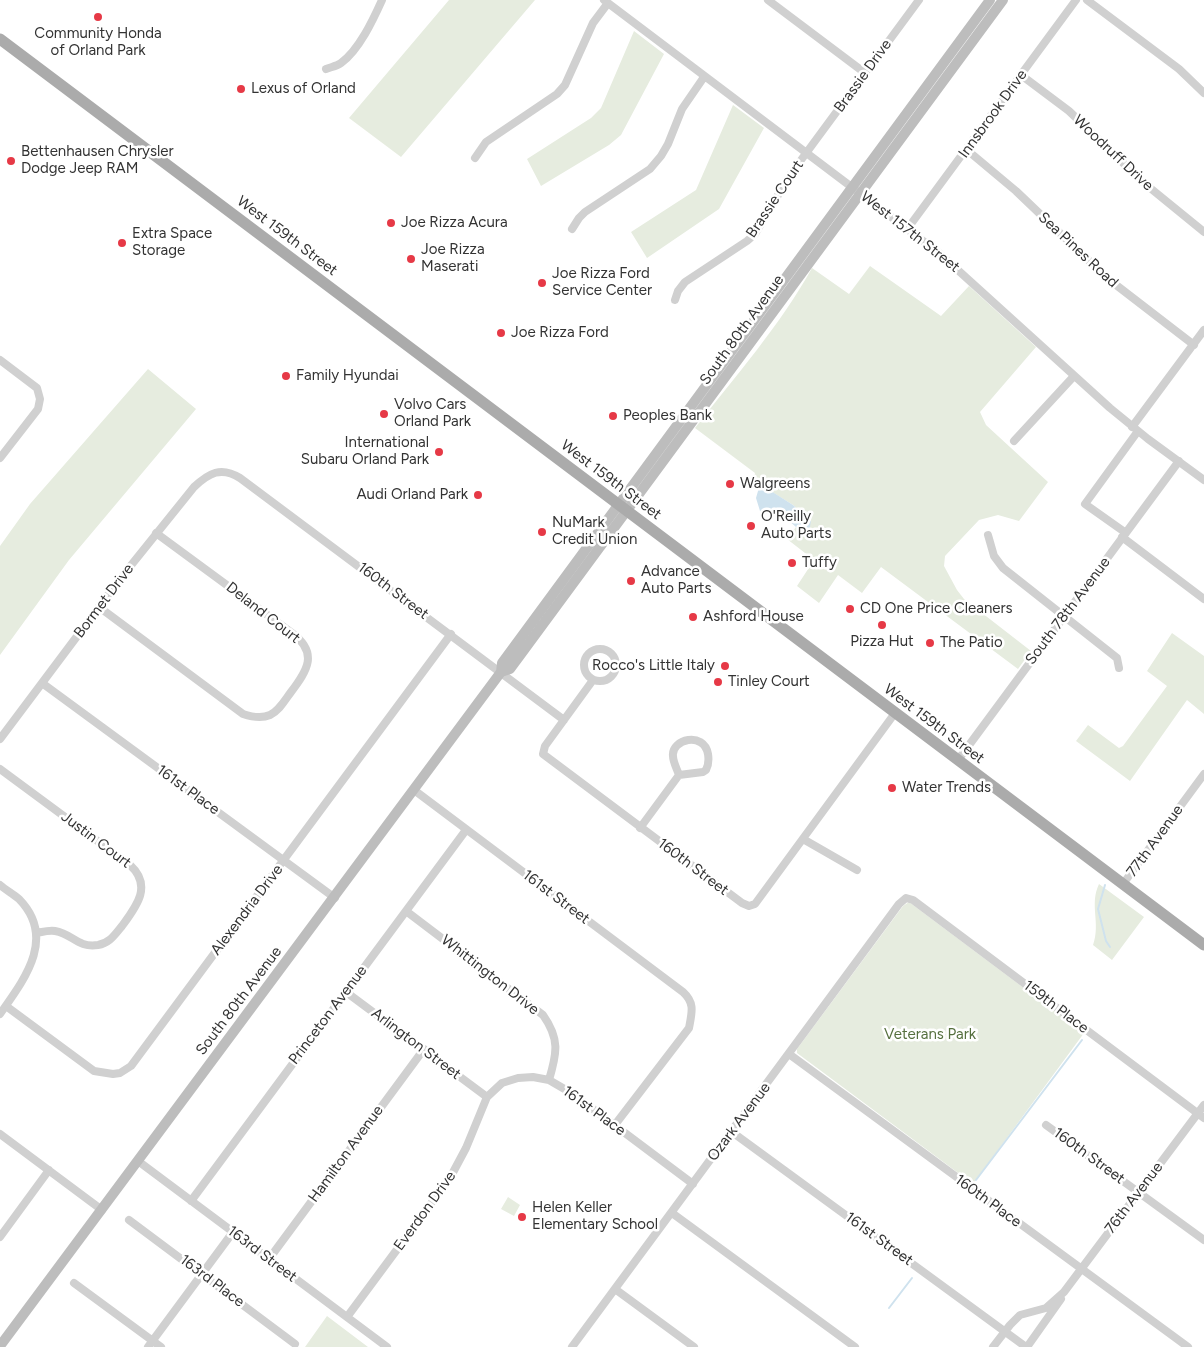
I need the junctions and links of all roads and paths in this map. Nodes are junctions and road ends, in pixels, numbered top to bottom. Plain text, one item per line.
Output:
1 (382, 0) edge
2 (768, 0) edge
3 (919, 0) edge
4 (990, 0) edge
5 (1003, 0) edge
6 (1076, 0) edge
7 (1087, 0) edge
8 (606, 2) edge
9 (0, 39) edge
10 (326, 68) dead end
11 (865, 73) junction
12 (1021, 75) junction
13 (704, 77) junction
14 (1204, 93) edge
15 (967, 150) junction
16 (807, 152) junction
17 (475, 158) dead end
18 (856, 189) junction
19 (908, 228) junction
20 (572, 229) dead end
21 (1204, 232) edge
22 (675, 300) dead end
23 (1204, 330) edge
24 (1194, 345) junction
25 (0, 360) edge
26 (1074, 376) junction
27 (1135, 429) junction
28 (1014, 441) dead end
29 (1, 454) edge
30 (1179, 461) junction
31 (217, 472) joint
32 (1204, 480) edge
33 (618, 505) junction
34 (627, 512) junction
35 (156, 534) junction
36 (988, 535) dead end
37 (1124, 535) junction
38 (1204, 599) edge
39 (98, 607) junction
40 (1064, 616) junction
41 (451, 634) junction
42 (1119, 668) dead end
43 (501, 672) junction
44 (593, 680) junction
45 (42, 683) junction
46 (895, 713) junction
47 (564, 720) junction
48 (0, 739) edge
49 (958, 760) junction
50 (0, 768) edge
51 (1204, 774) edge
52 (679, 775) junction
53 (414, 790) junction
54 (640, 828) junction
55 (466, 830) junction
56 (803, 839) junction
57 (284, 861) junction
58 (857, 870) dead end
59 (1123, 884) junction
60 (0, 885) edge
61 (334, 898) junction
62 (906, 898) joint
63 (406, 910) junction
64 (36, 933) junction
65 (1204, 945) edge
66 (346, 992) junction
67 (6, 1006) junction
68 (0, 1014) edge
69 (424, 1050) junction
70 (788, 1054) junction
71 (548, 1080) junction
72 (487, 1097) junction
73 (1204, 1105) edge
74 (1201, 1116) edge
75 (1046, 1125) dead end
76 (614, 1126) junction
77 (732, 1132) junction
78 (0, 1134) edge
79 (138, 1161) junction
80 (49, 1170) junction
81 (692, 1184) junction
82 (1138, 1192) junction
83 (191, 1201) junction
84 (102, 1210) junction
85 (672, 1213) junction
86 (129, 1220) dead end
87 (233, 1232) junction
88 (0, 1237) edge
89 (1204, 1240) edge
90 (269, 1259) junction
91 (1082, 1269) junction
92 (203, 1274) junction
93 (74, 1282) dead end
94 (615, 1289) junction
95 (1064, 1292) junction
96 (347, 1317) junction
97 (1005, 1331) junction
98 (151, 1344) edge
99 (295, 1344) dead end
100 (0, 1346) edge
101 (161, 1347) edge
102 (388, 1347) edge
103 (572, 1347) edge
104 (694, 1347) edge
105 (855, 1347) edge
106 (993, 1347) edge
107 (1027, 1347) edge
108 (1188, 1347) edge

1 - 10 street
2 - 11 street
3 - 11 street, Brassie Drive
4 - 18 street, South 80th Avenue
5 - 18 street, South 80th Avenue
6 - 12 street, Innsbrook Drive
7 - 14 street
8 - 13 street, West 157th Street
8 - 17 street
9 - 33 main road, West 159th Street
11 - 16 street, Brassie Drive
12 - 15 street, Innsbrook Drive
12 - 21 street, Woodruff Drive
13 - 16 street, West 157th Street
13 - 20 street
15 - 19 street, Innsbrook Drive
15 - 24 street, Sea Pines Road
16 - 18 street, West 157th Street
16 - 22 street, Brassie Court
18 - 19 street, West 157th Street
18 - 33 street, South 80th Avenue
18 - 34 street, South 80th Avenue
19 - 26 street, West 157th Street
23 - 24 street
24 - 27 street
25 - 29 street
26 - 27 street, West 157th Street
26 - 28 street
27 - 30 street, West 157th Street
27 - 37 street
30 - 32 street, West 157th Street
30 - 37 street, South 78th Avenue
31 - 35 street, Bormet Drive
31 - 41 street, 160th Street
33 - 34 main road, West 159th Street
33 - 43 street, South 80th Avenue
34 - 43 street, South 80th Avenue
34 - 46 main road, West 159th Street
35 - 39 street, Bormet Drive
35 - 39 street, Deland Court
36 - 40 street
37 - 38 street
37 - 40 street, South 78th Avenue
39 - 45 street, Bormet Drive
40 - 42 street
40 - 49 street, South 78th Avenue
41 - 43 street, 160th Street
41 - 57 street, Alexendria Drive
43 - 47 street, 160th Street
43 - 53 street, South 80th Avenue
44 - 44 street
44 - 47 street
45 - 48 street, Bormet Drive
45 - 57 street, 161st Place
46 - 49 main road, West 159th Street
46 - 56 street
47 - 54 street, 160th Street
49 - 59 main road, West 159th Street
50 - 64 street, Justin Court
51 - 59 street, 77th Avenue
52 - 52 street
52 - 54 street
53 - 55 street, 161st Street
53 - 61 street, South 80th Avenue
54 - 56 street, 160th Street
55 - 63 street, Princeton Avenue
55 - 76 street, 161st Street
56 - 58 street
57 - 61 street, 161st Place
57 - 67 street, Alexendria Drive
59 - 65 main road, West 159th Street
60 - 64 street
61 - 79 street, South 80th Avenue
62 - 70 street, Ozark Avenue
62 - 74 street, 159th Place
63 - 66 street, Princeton Avenue
63 - 71 street, Whittington Drive
64 - 67 street
66 - 69 street, Arlington Street
66 - 83 street, Princeton Avenue
67 - 68 street
69 - 72 street, Arlington Street
69 - 90 street, Hamilton Avenue
70 - 77 street, Ozark Avenue
70 - 91 street, 160th Place
71 - 72 street, 161st Place
71 - 76 street, 161st Place
72 - 96 street, Everdon Drive
73 - 74 street, 76th Avenue
74 - 82 street, 76th Avenue
75 - 82 street, 160th Street
76 - 81 street, 161st Place
77 - 81 street, Ozark Avenue
77 - 97 street, 161st Street
78 - 80 street
79 - 83 street, 163rd Street
79 - 84 street, South 80th Avenue
80 - 84 street
80 - 88 street
81 - 85 street, Ozark Avenue
82 - 89 street, 160th Street
82 - 91 street, 76th Avenue
83 - 87 street, 163rd Street
84 - 100 street, South 80th Avenue
85 - 94 street, Ozark Avenue
85 - 105 street
86 - 92 street, 163rd Place
87 - 90 street, 163rd Street
87 - 92 street
90 - 96 street, 163rd Street
91 - 95 street, 76th Avenue
91 - 108 street, 160th Place
92 - 98 street
92 - 99 street, 163rd Place
93 - 98 street
94 - 103 street, Ozark Avenue
94 - 104 street
95 - 97 street, 76th Avenue
95 - 107 street, 76th Avenue
96 - 102 street, 163rd Street
97 - 106 street, 76th Avenue
97 - 107 street, 161st Street
98 - 101 street

